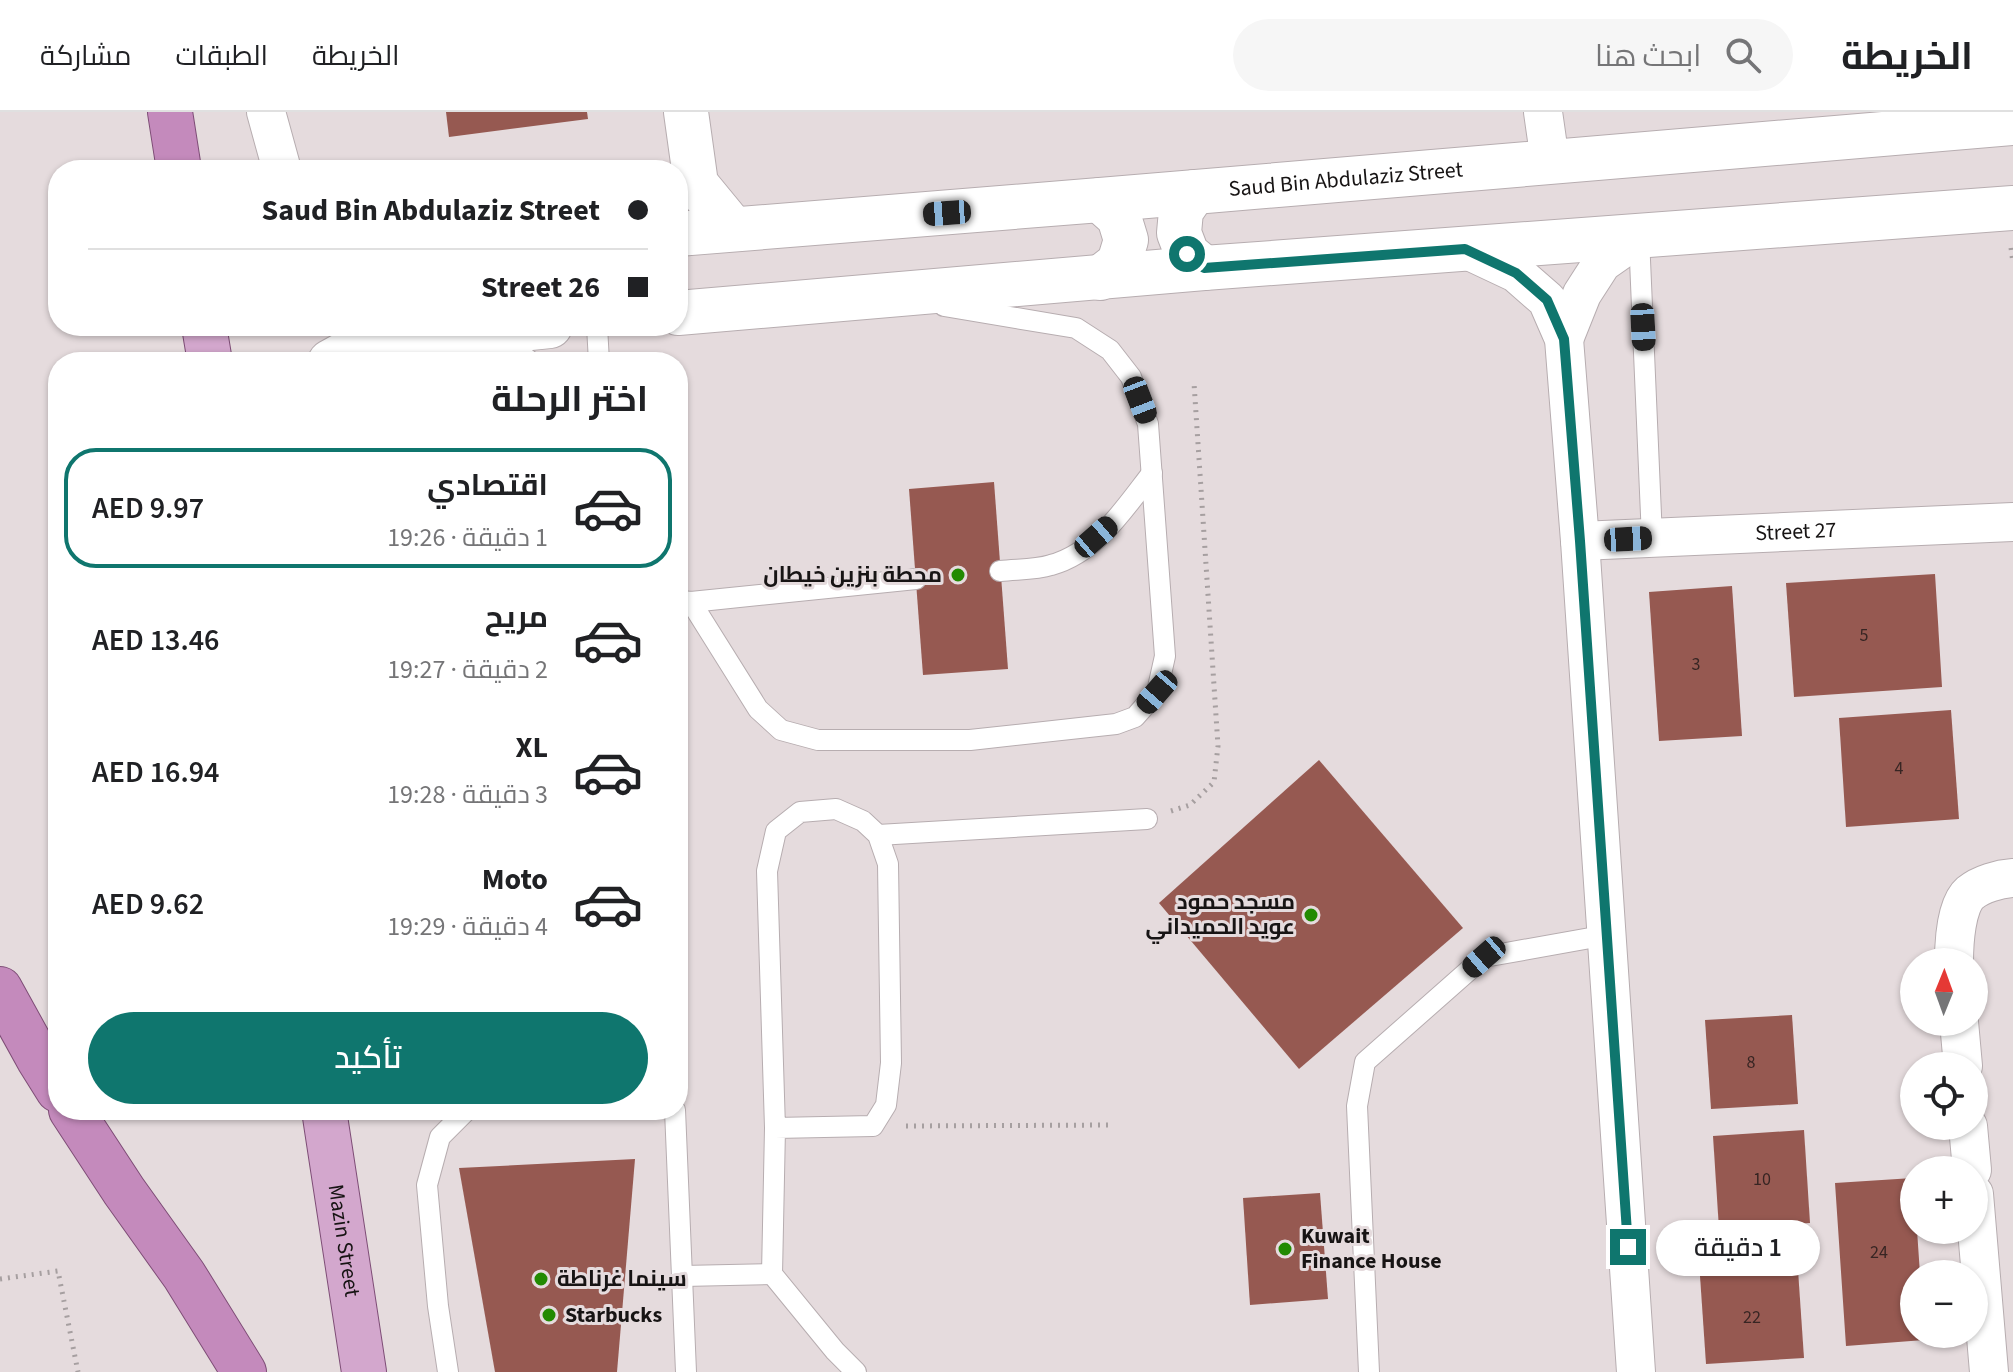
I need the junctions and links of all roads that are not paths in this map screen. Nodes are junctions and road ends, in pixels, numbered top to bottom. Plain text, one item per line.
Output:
1 (170, 112) edge
2 (266, 112) edge
3 (686, 112) edge
4 (1543, 112) edge
5 (2013, 123) edge
6 (180, 160) edge
7 (279, 160) edge
8 (687, 160) edge
9 (1550, 161) junction
10 (1194, 192) junction
11 (1100, 200) junction
12 (688, 202) edge
13 (2013, 208) edge
14 (733, 229) junction
15 (688, 233) edge
16 (1639, 237) junction
17 (1465, 249) junction
18 (1204, 268) junction
19 (1100, 278) junction
20 (885, 296) junction
21 (688, 312) edge
22 (446, 336) edge
23 (496, 336) edge
24 (1564, 339) junction
25 (345, 345) edge
26 (518, 352) edge
27 (1152, 473) junction
28 (2013, 522) edge
29 (1652, 538) junction
30 (1580, 541) junction
31 (1000, 571) dead end
32 (916, 579) dead end
33 (688, 601) edge
34 (688, 605) edge
35 (1147, 819) road end
36 (878, 835) junction
37 (2013, 878) edge
38 (1607, 935) junction
39 (1955, 948) edge
40 (0, 989) edge
41 (48, 1073) edge
42 (78, 1120) edge
43 (326, 1120) edge
44 (457, 1120) edge
45 (675, 1120) edge
46 (775, 1128) junction
47 (1978, 1244) edge
48 (772, 1274) junction
49 (683, 1276) junction
50 (244, 1372) edge
51 (364, 1372) edge
52 (448, 1372) edge
53 (686, 1372) edge
54 (856, 1372) edge
55 (1369, 1372) edge
56 (1636, 1372) edge
57 (1989, 1372) edge

1 - 6 highway
2 - 7 street
3 - 8 main road
4 - 9 street
5 - 9 main road, Saud Bin Abdulaziz Street
9 - 10 main road, Saud Bin Abdulaziz Street
10 - 11 main road, Saud Bin Abdulaziz Street
10 - 18 main road
11 - 14 main road, Saud Bin Abdulaziz Street
11 - 19 main road
12 - 14 main road
13 - 16 main road
14 - 15 main road, Saud Bin Abdulaziz Street
16 - 17 main road
16 - 24 street
16 - 29 lane
17 - 18 main road
17 - 24 street
18 - 19 main road
19 - 20 main road
20 - 21 main road
20 - 27 lane
22 - 25 main road
23 - 26 lane
24 - 30 street
27 - 31 lane
27 - 34 lane
28 - 29 street, Street 27
29 - 30 street, Street 27
30 - 38 street
32 - 33 lane
35 - 36 lane
36 - 46 lane
36 - 46 lane
37 - 39 street
38 - 55 lane
38 - 56 street
40 - 41 highway
42 - 50 highway
43 - 51 main road, Mazin Street
44 - 52 lane
45 - 49 lane
46 - 48 lane
47 - 57 street
48 - 49 lane
48 - 54 lane
49 - 53 lane

